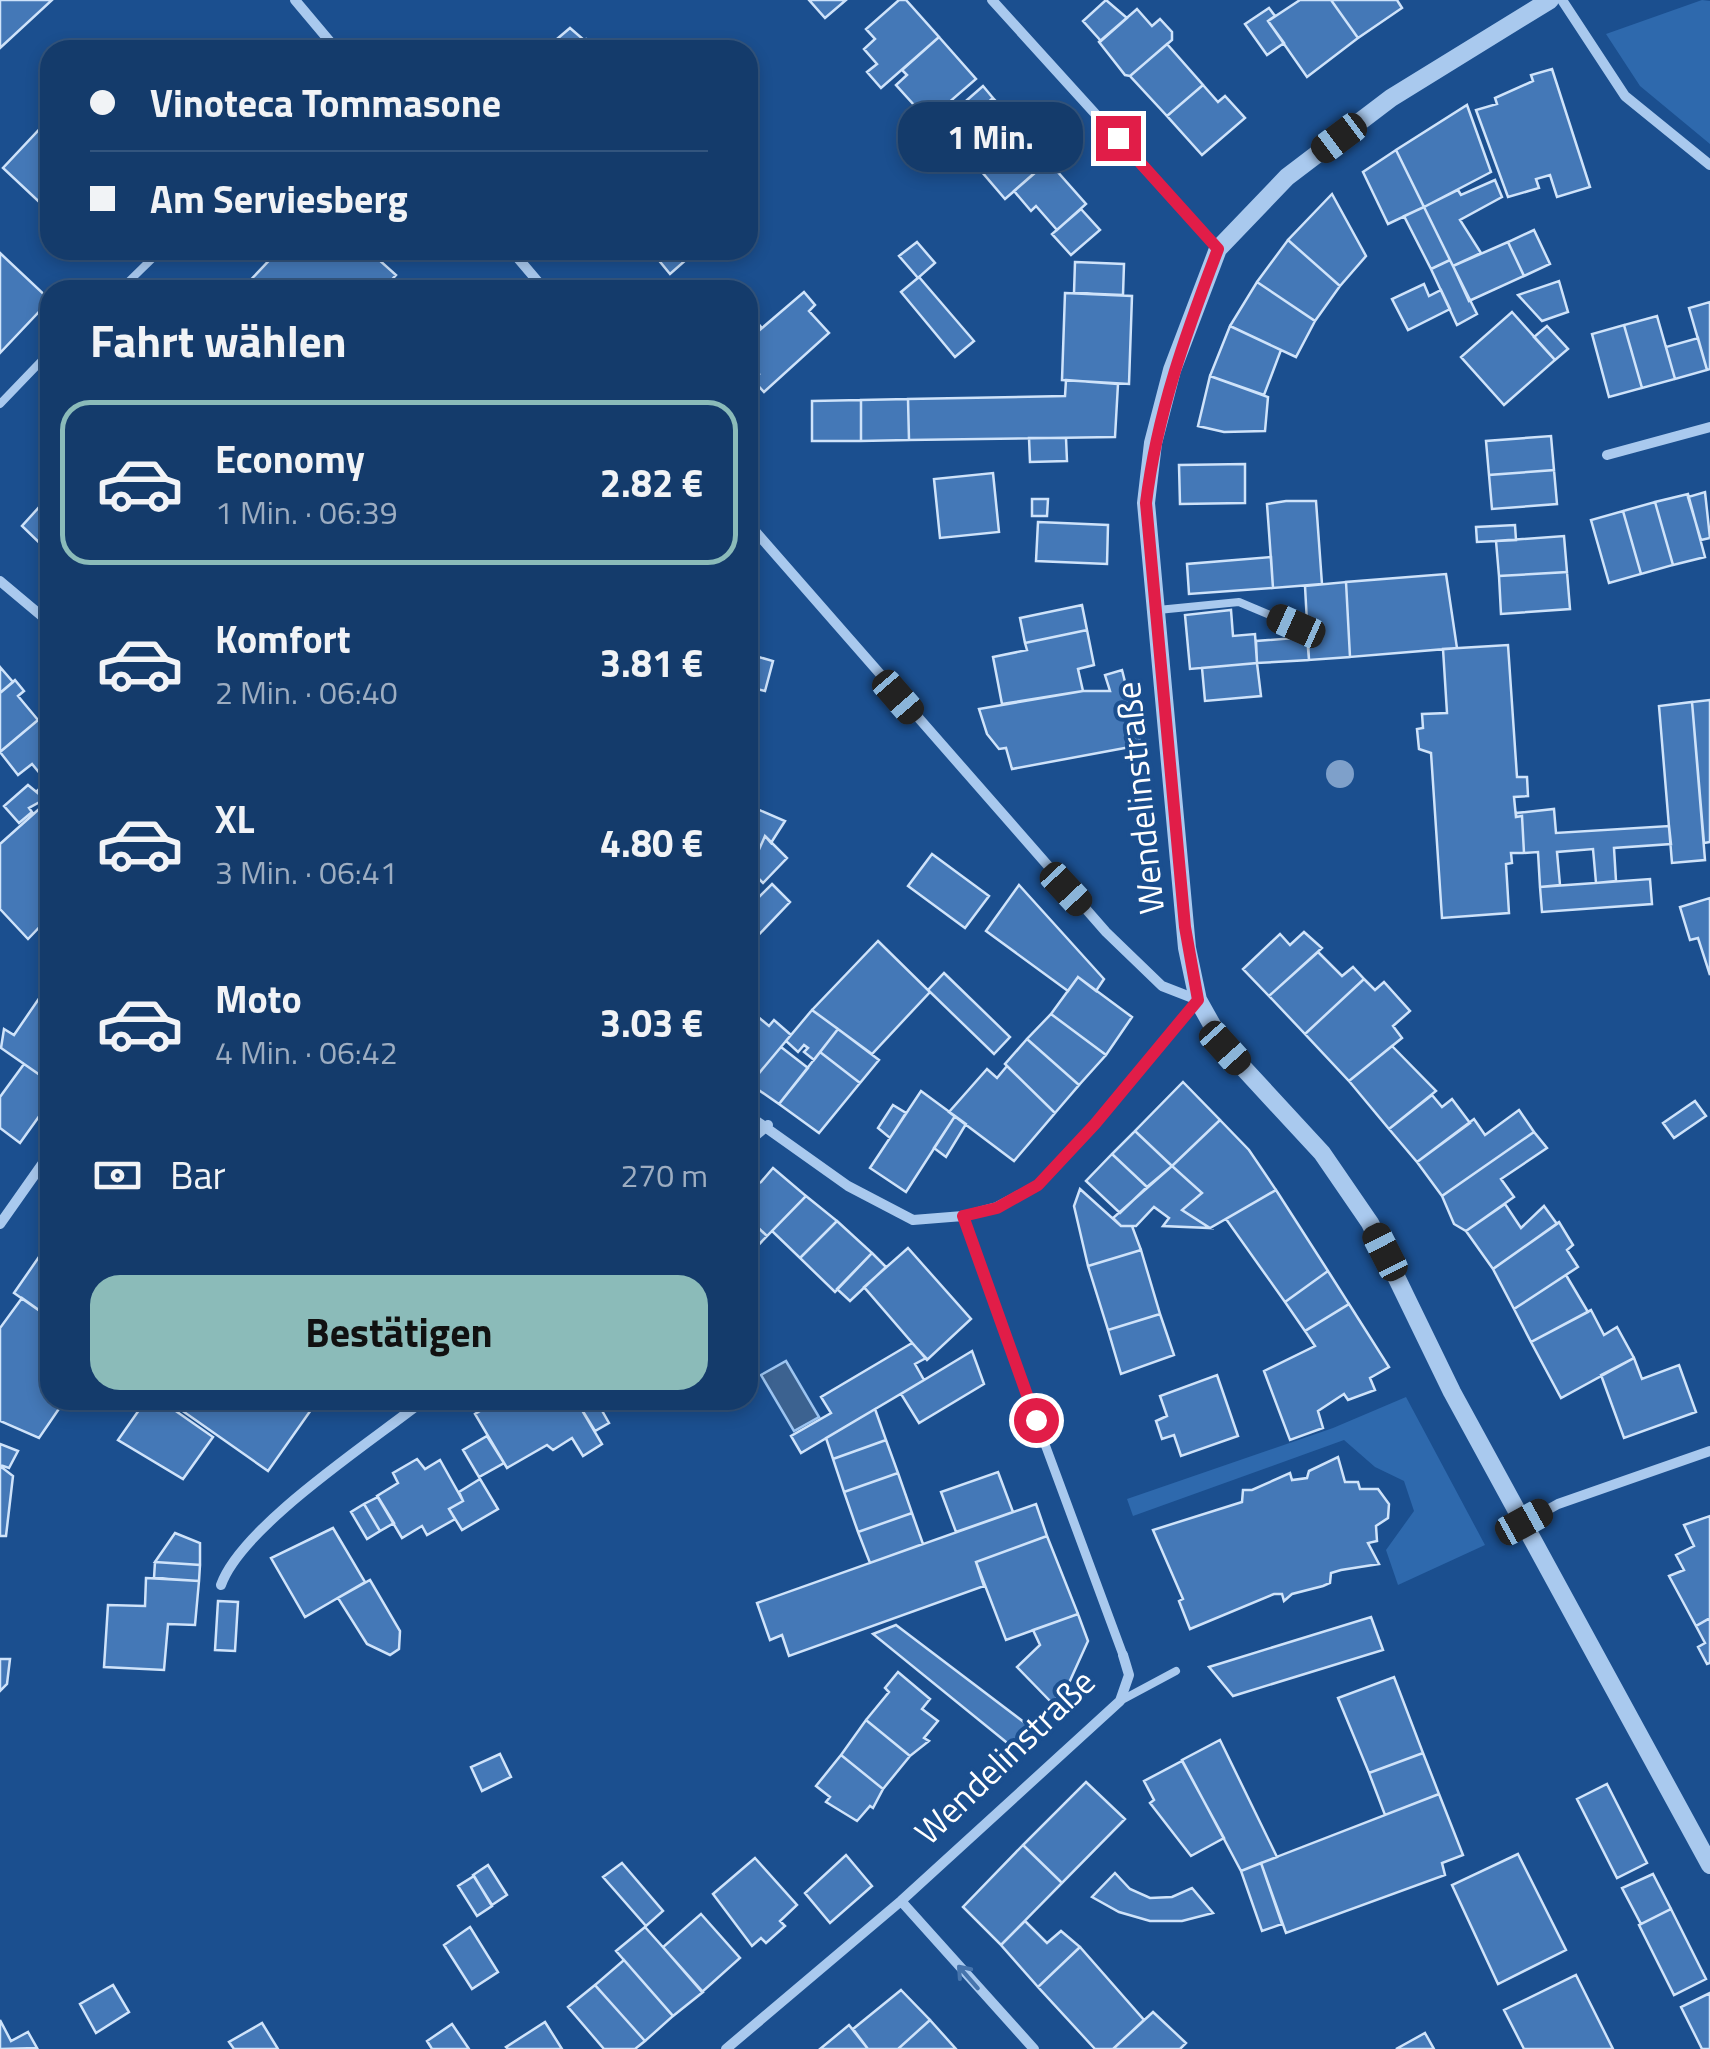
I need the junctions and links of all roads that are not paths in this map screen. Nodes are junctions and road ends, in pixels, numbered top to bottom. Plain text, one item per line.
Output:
1 (295, 0) edge
2 (992, 0) edge
3 (1550, 0) edge
4 (1562, 0) edge
5 (329, 40) edge
6 (1710, 165) edge
7 (1218, 249) junction
8 (151, 260) edge
9 (519, 260) edge
10 (130, 280) edge
11 (536, 280) edge
12 (40, 362) edge
13 (0, 404) edge
14 (1710, 426) edge
15 (1607, 455) dead end
16 (758, 534) edge
17 (0, 582) edge
18 (1154, 610) junction
19 (40, 615) edge
20 (1296, 626) dead end
21 (1198, 1000) junction
22 (758, 1120) edge
23 (768, 1125) junction
24 (758, 1134) edge
25 (40, 1166) edge
26 (963, 1216) junction
27 (0, 1224) edge
28 (411, 1410) edge
29 (1036, 1420) joint
30 (1710, 1451) edge
31 (1524, 1522) junction
32 (221, 1585) dead end
33 (1123, 1654) joint
34 (1176, 1671) dead end
35 (1120, 1701) junction
36 (1710, 1866) edge
37 (901, 1900) junction
38 (726, 2049) edge
39 (1034, 2049) edge

1 - 5 street
2 - 7 street
3 - 7 street, Wendelinstraße
4 - 6 street
7 - 18 street, Wendelinstraße
8 - 10 lane
9 - 11 street
12 - 13 lane
14 - 15 street
16 - 21 street
17 - 19 street
18 - 20 lane
18 - 21 street, Wendelinstraße
21 - 26 street
21 - 31 street, Wendelinstraße
22 - 23 street
23 - 24 street
23 - 26 street
25 - 27 street
26 - 29 street, Wendelinstraße
28 - 32 street
29 - 33 street, Wendelinstraße
30 - 31 street
31 - 36 street, Wendelinstraße
33 - 35 street, Wendelinstraße
34 - 35 lane
35 - 37 street, Wendelinstraße
37 - 38 street, Wendelinstraße
39 -> 37 street

